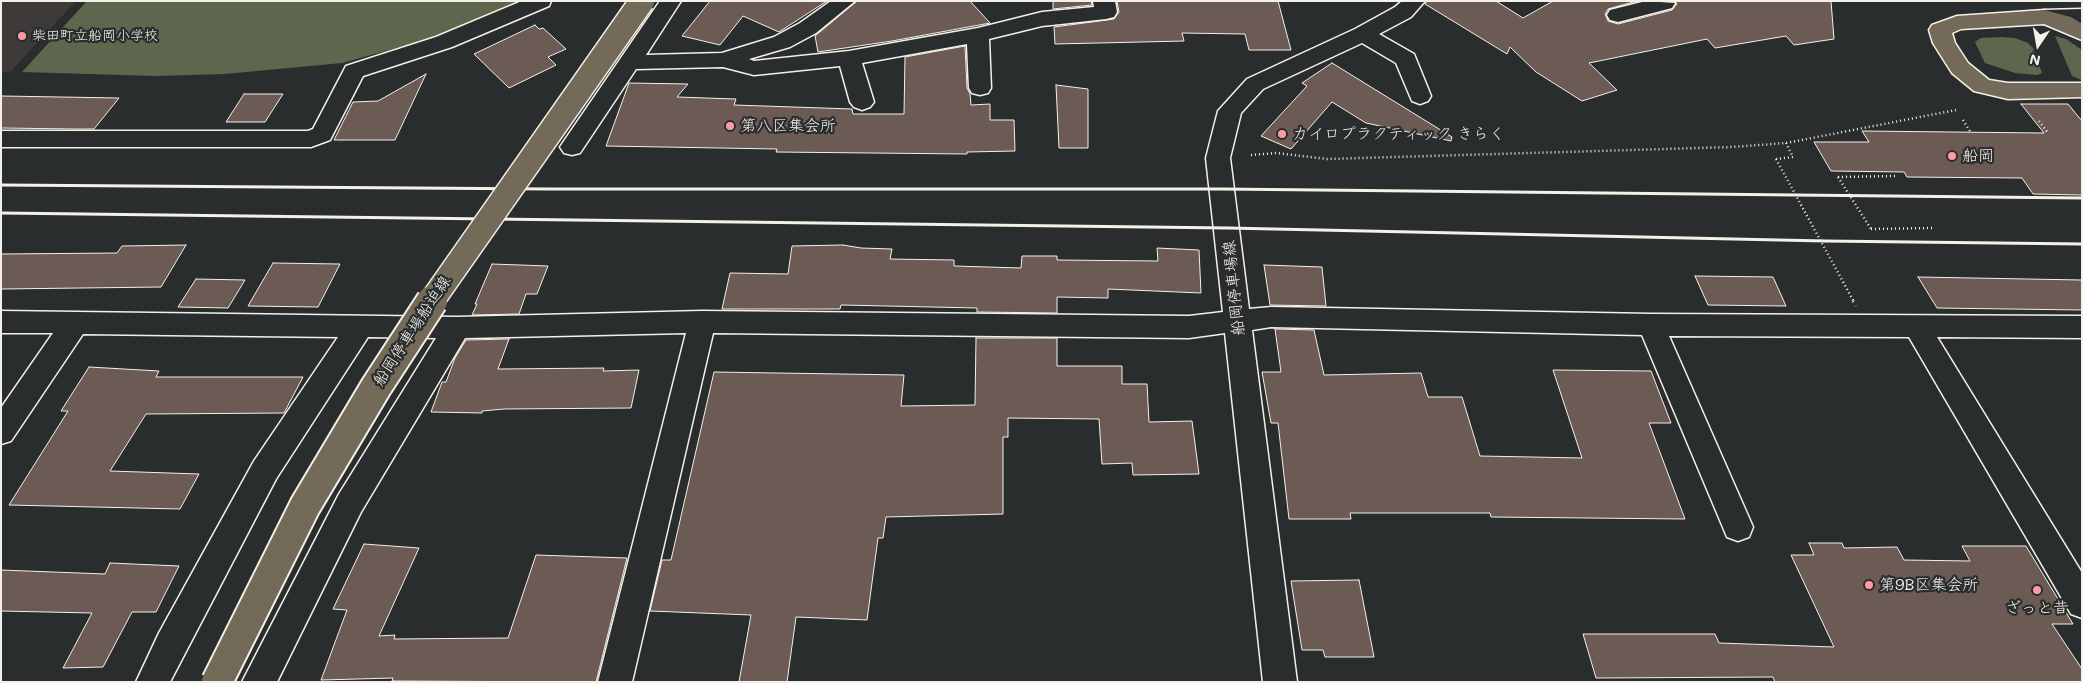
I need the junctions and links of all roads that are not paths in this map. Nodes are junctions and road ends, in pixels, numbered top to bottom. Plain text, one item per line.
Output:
1 (541, 1) edge
2 (642, 1) edge
3 (671, 1) edge
4 (845, 1) edge
5 (1104, 1) edge
6 (1415, 1) edge
7 (1662, 1) edge
8 (2040, 9) edge
9 (1618, 15) dead end
10 (2082, 16) edge
11 (2082, 33) edge
12 (1362, 34) junction
13 (978, 35) junction
14 (850, 58) junction
15 (723, 60) junction
16 (630, 62) junction
17 (980, 88) dead end
18 (2082, 90) edge
19 (1420, 96) dead end
20 (862, 102) dead end
21 (1, 139) edge
22 (572, 147) dead end
23 (1, 322) edge
24 (76, 322) junction
25 (702, 322) junction
26 (1237, 322) junction
27 (1651, 325) junction
28 (2082, 326) edge
29 (360, 327) junction
30 (1917, 327) junction
31 (457, 328) junction
32 (1, 432) edge
33 (1738, 527) dead end
34 (2082, 603) edge
35 (153, 682) edge
36 (217, 682) edge
37 (258, 682) edge
38 (616, 682) edge
39 (1280, 682) edge

1 - 21 street
2 - 36 main road, 船岡停車場船迫線, bridge
3 - 16 street
4 - 15 street
5 - 13 street
6 - 12 street, 船岡停車場線
7 - 9 street
8 - 10 street
8 - 11 main road
8 - 18 main road
12 - 19 street
12 - 26 street, 船岡停車場線
13 - 14 street
13 - 17 street
14 - 15 street
14 - 20 street
15 - 16 street
16 - 22 street
23 - 24 street
24 - 29 street
24 - 32 street
25 - 26 street
25 - 31 street
25 - 38 street
26 - 27 street
26 - 39 street, 船岡停車場線
27 - 30 street
27 - 33 street
28 - 30 street
29 - 31 street
29 - 35 street
30 - 34 street
31 - 37 street

